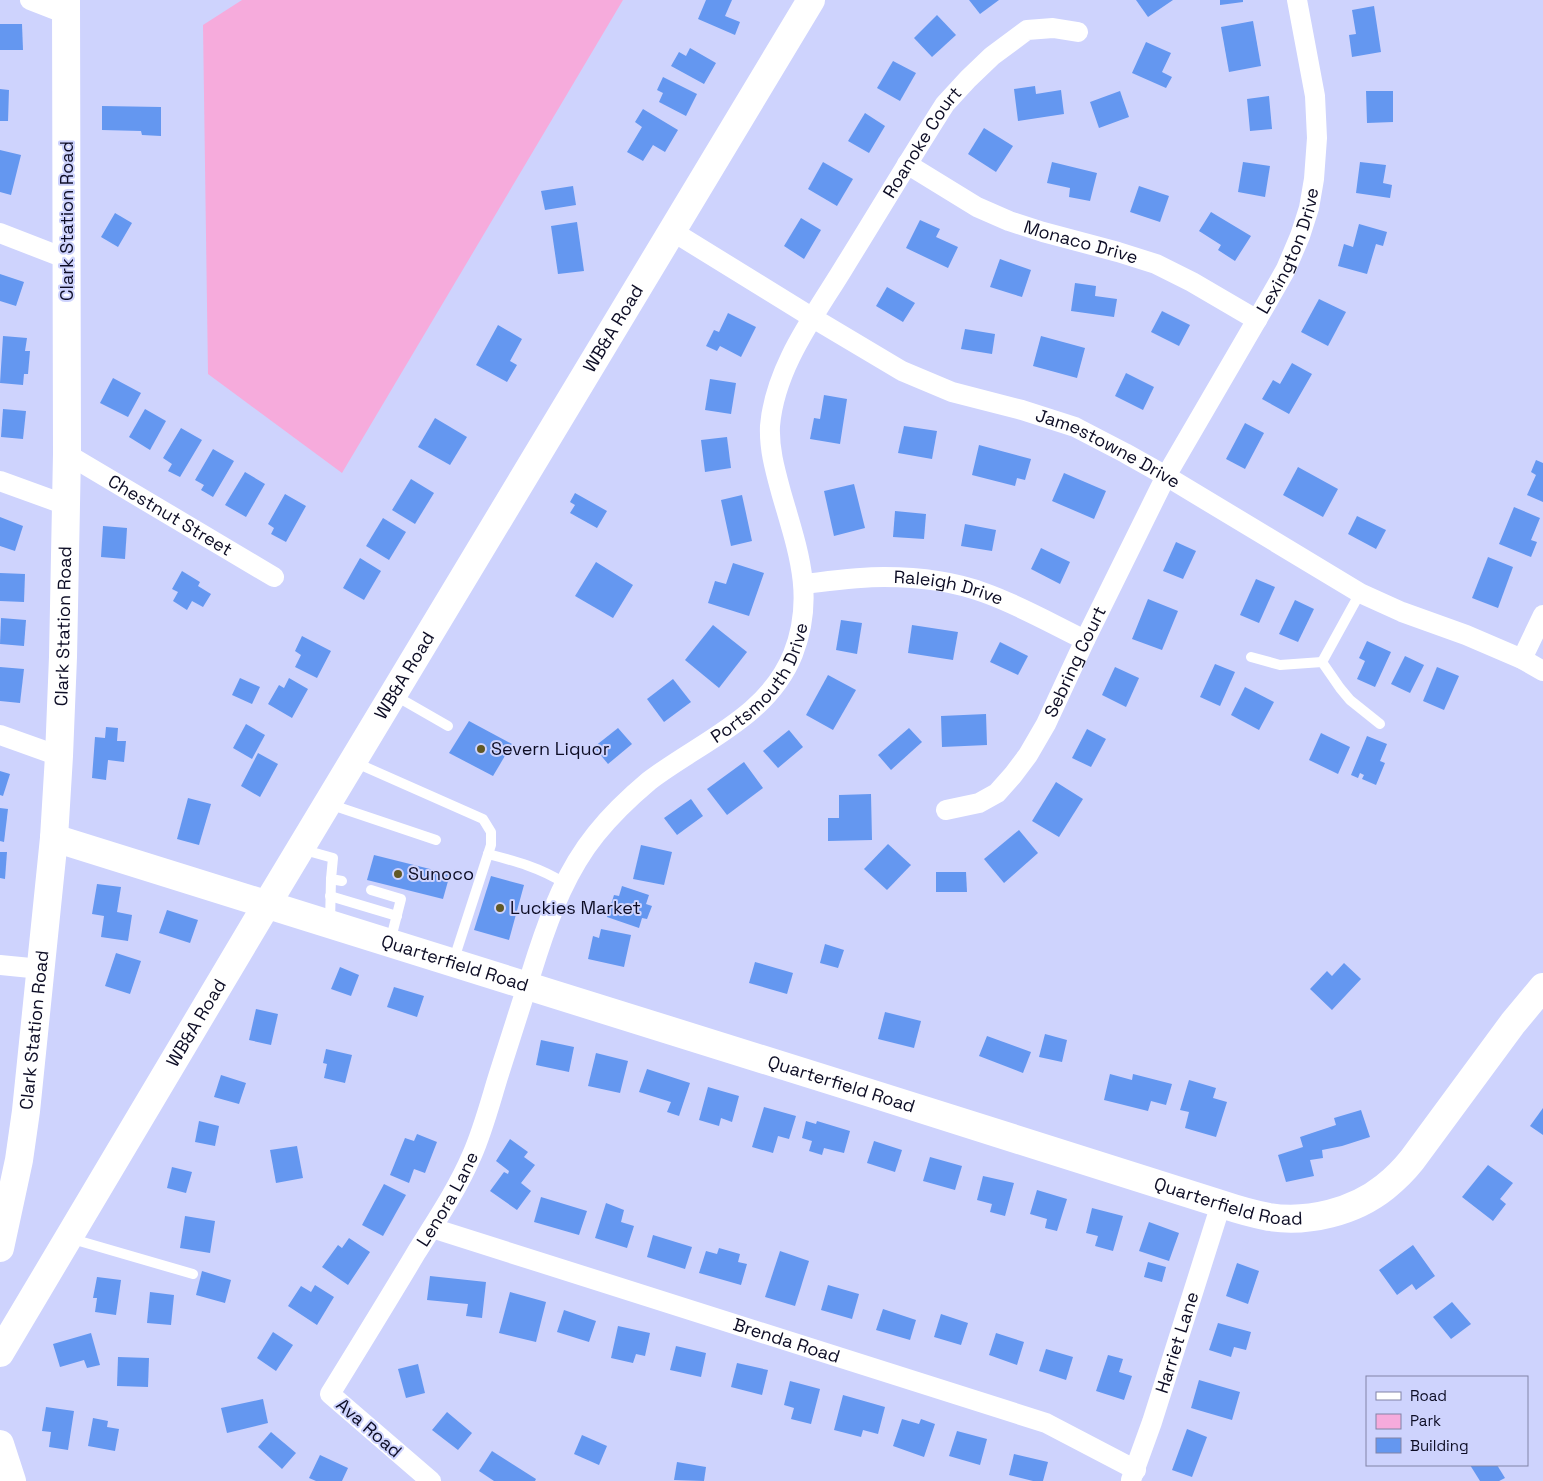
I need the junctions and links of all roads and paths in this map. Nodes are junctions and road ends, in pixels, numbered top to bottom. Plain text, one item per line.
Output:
1 (30, 0) edge
2 (811, 0) edge
3 (1297, 0) edge
4 (66, 7) edge
5 (1078, 32) dead end
6 (907, 164) junction
7 (672, 231) junction
8 (0, 233) edge
9 (67, 259) junction
10 (813, 318) junction
11 (1257, 320) junction
12 (67, 454) junction
13 (1166, 476) junction
14 (0, 481) edge
15 (66, 505) junction
16 (274, 577) dead end
17 (804, 584) junction
18 (1360, 593) junction
19 (1543, 615) edge
20 (1085, 640) junction
21 (1251, 657) dead end
22 (1522, 660) junction
23 (1322, 662) junction
24 (1543, 671) edge
25 (393, 695) junction
26 (1380, 724) dead end
27 (448, 726) dead end
28 (0, 735) edge
29 (59, 756) junction
30 (353, 762) junction
31 (328, 804) junction
32 (946, 810) dead end
33 (54, 838) junction
34 (436, 840) dead end
35 (300, 849) junction
36 (488, 854) junction
37 (564, 883) junction
38 (371, 890) dead end
39 (330, 896) junction
40 (268, 904) junction
41 (397, 916) junction
42 (330, 924) junction
43 (390, 943) junction
44 (453, 963) junction
45 (0, 965) edge
46 (41, 969) junction
47 (527, 986) junction
48 (1543, 987) edge
49 (1221, 1204) junction
50 (432, 1228) junction
51 (68, 1238) junction
52 (0, 1248) edge
53 (193, 1274) dead end
54 (0, 1353) edge
55 (330, 1394) joint
56 (0, 1444) edge
57 (1133, 1475) edge
58 (12, 1481) edge
59 (431, 1481) edge

1 - 4 street
2 - 7 street, WB&A Road
3 - 11 street, Lexington Drive
4 - 9 street, Clark Station Road
5 - 6 street, Roanoke Court
6 - 10 street, Roanoke Court
6 - 11 street, Monaco Drive
7 - 10 street, Jamestowne Drive
7 - 25 street, WB&A Road
8 - 9 street
9 - 12 street, Clark Station Road
10 - 13 street, Jamestowne Drive
10 - 17 street, Portsmouth Drive
11 - 13 street, Lexington Drive
12 - 15 street, Clark Station Road
12 - 16 street, Chestnut Street
13 - 18 street, Jamestowne Drive
13 - 20 street, Sebring Court
14 - 15 street
15 - 29 street, Clark Station Road
17 - 20 street, Raleigh Drive
17 - 37 street, Portsmouth Drive
18 - 22 street, Jamestowne Drive
18 - 23 lane
19 - 22 street
20 - 32 street, Sebring Court
21 - 23 lane
22 - 24 street, Jamestowne Drive
23 - 26 lane
25 - 27 lane
25 - 30 street, WB&A Road
28 - 29 street
29 - 33 street, Clark Station Road
30 - 31 street, WB&A Road
30 - 36 lane
31 - 34 lane
31 - 35 street, WB&A Road
33 - 40 street, Quarterfield Road
33 - 46 street, Clark Station Road
35 - 39 lane
35 - 40 street, WB&A Road
36 - 37 lane
36 - 44 lane
37 - 47 street, Portsmouth Drive
38 - 41 lane
39 - 41 lane
39 - 42 lane
40 - 42 street, Quarterfield Road
40 - 51 street, WB&A Road
41 - 43 lane
42 - 43 street, Quarterfield Road
43 - 44 street, Quarterfield Road
44 - 47 street, Quarterfield Road
45 - 46 street
46 - 52 street, Clark Station Road
47 - 49 street, Quarterfield Road
47 - 50 street, Lenora Lane
48 - 49 street, Quarterfield Road
49 - 57 street, Harriet Lane
50 - 55 street, Lenora Lane
50 - 57 street, Brenda Road
51 - 53 lane
51 - 54 street, WB&A Road
55 - 59 street, Ava Road
56 - 58 street

